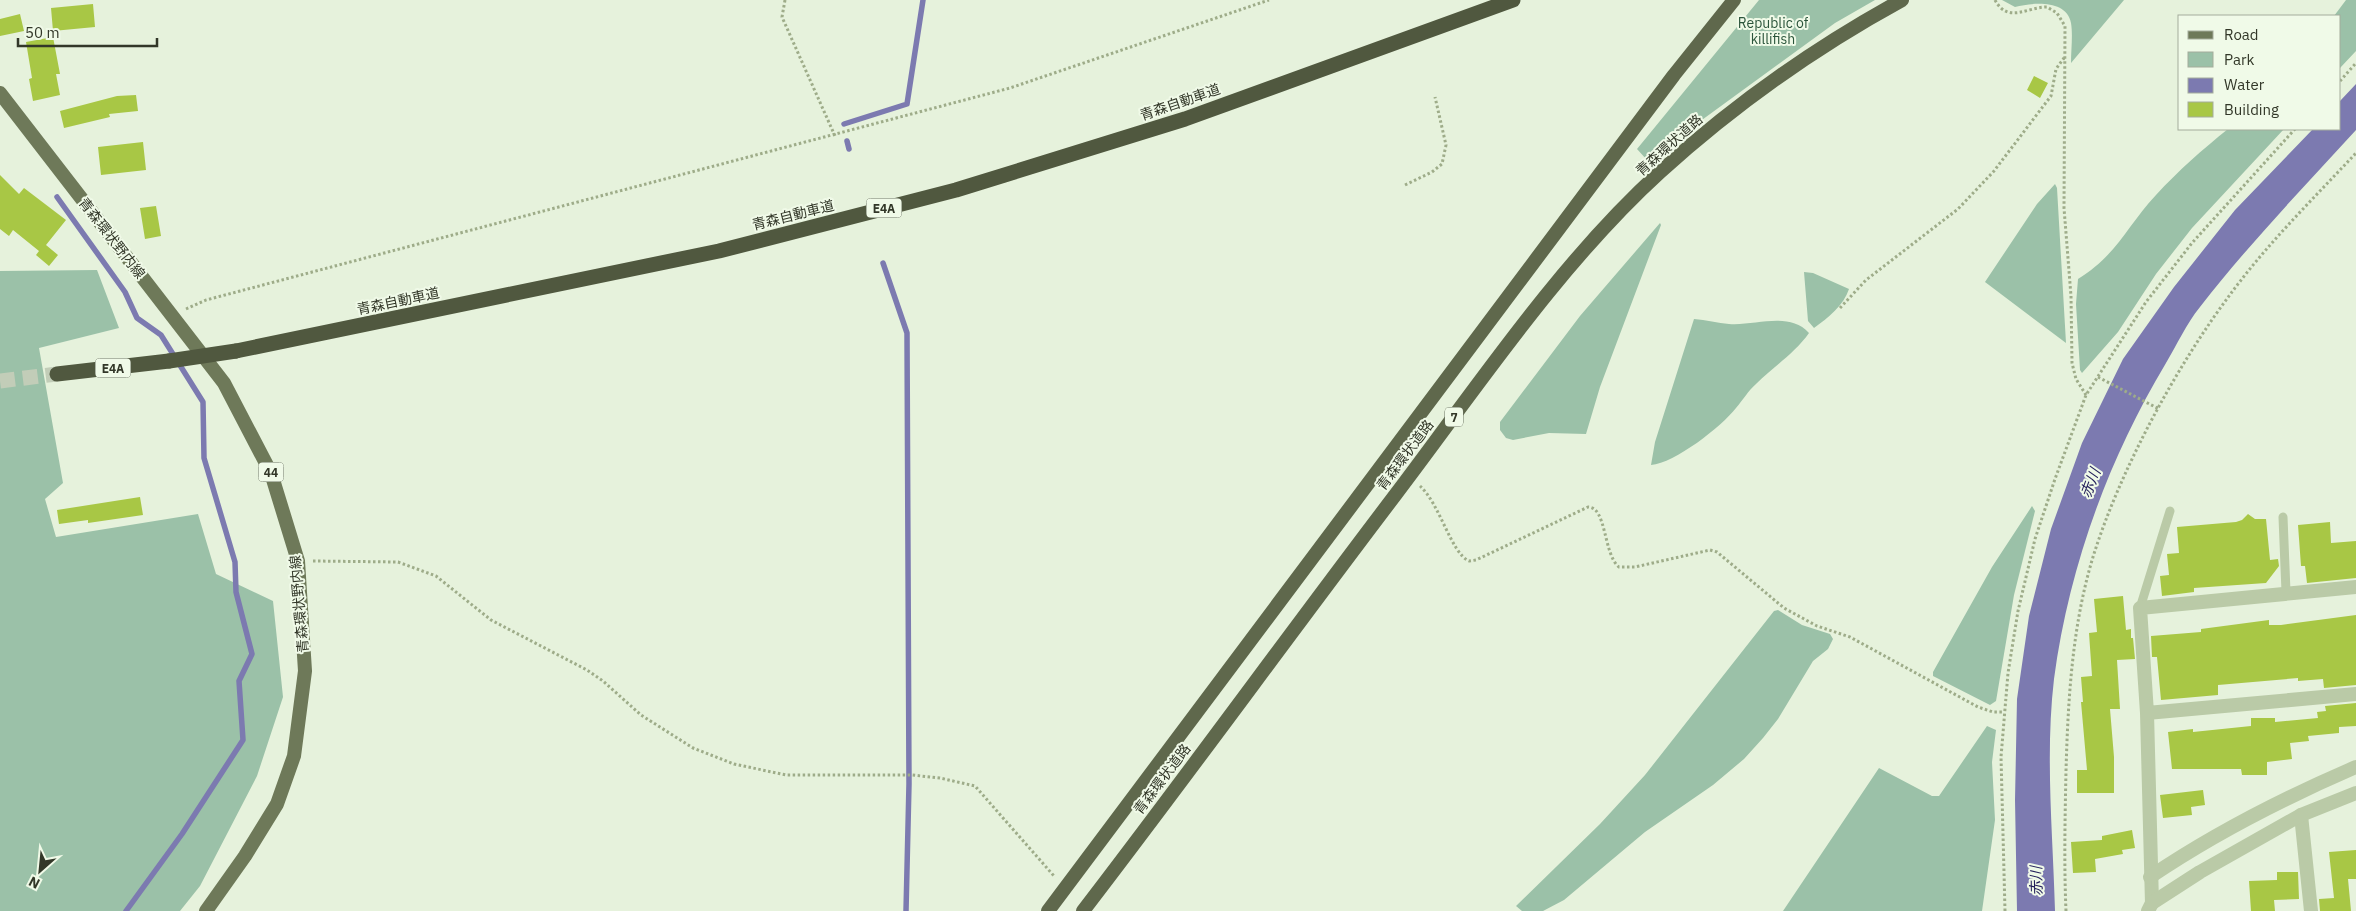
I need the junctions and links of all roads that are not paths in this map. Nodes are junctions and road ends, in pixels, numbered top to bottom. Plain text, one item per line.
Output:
1 (1513, 0) edge
2 (1734, 0) edge
3 (1902, 0) edge
4 (0, 93) edge
5 (57, 374) tunnel mouth
6 (2170, 511) dead end
7 (2283, 518) dead end
8 (2356, 587) edge
9 (2286, 592) junction
10 (2140, 608) junction
11 (2356, 694) edge
12 (2146, 713) junction
13 (2356, 767) edge
14 (2356, 793) edge
15 (2301, 816) junction
16 (2150, 877) junction
17 (2154, 908) edge
18 (206, 911) edge
19 (1048, 911) edge
20 (1083, 911) edge
21 (2311, 911) edge

1 - 5 highway, 青森自動車道 / E4A, bridge
2 - 19 highway, 青森環状道路 / 7
3 - 20 highway, 青森環状道路 / 7
4 - 18 main road, 青森環状野内線 / 44
6 - 10 lane
7 - 9 lane
8 - 9 street
9 - 10 street
10 - 12 street
11 - 12 street
12 - 16 street
13 - 16 street
14 - 15 street
15 - 17 street
15 - 21 street
16 - 17 street

